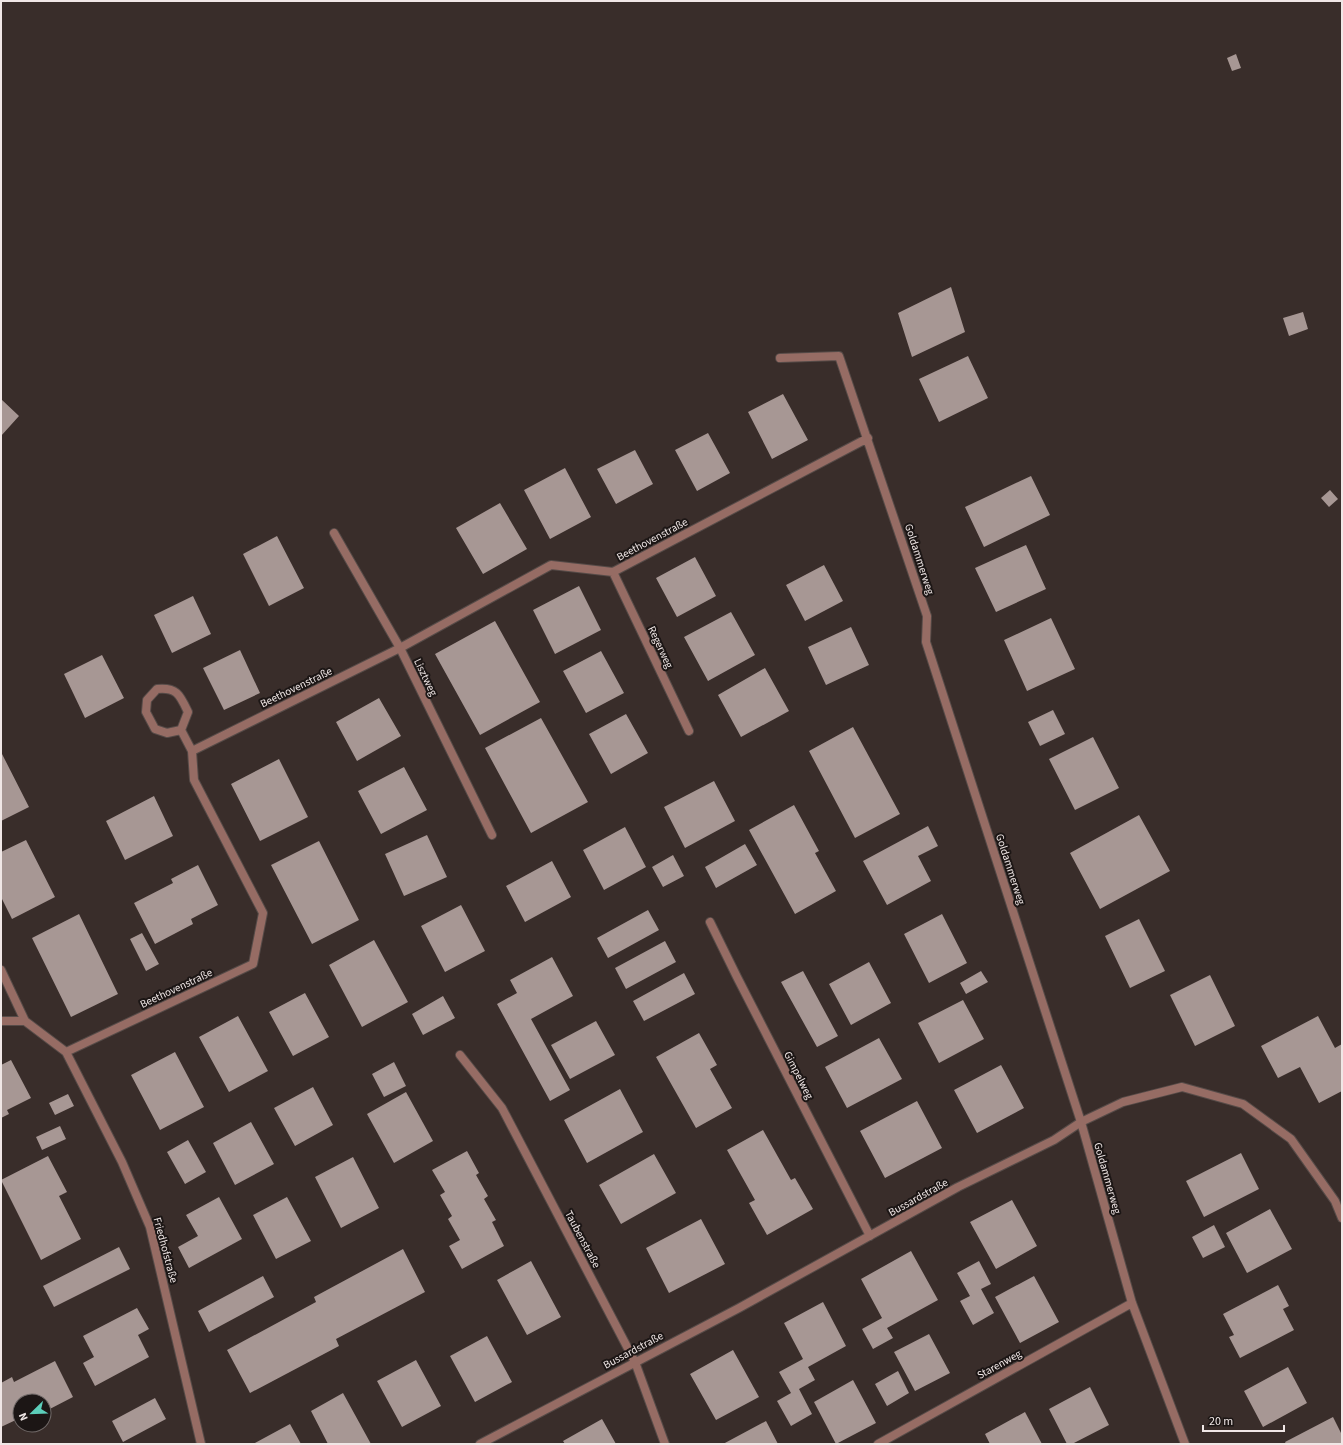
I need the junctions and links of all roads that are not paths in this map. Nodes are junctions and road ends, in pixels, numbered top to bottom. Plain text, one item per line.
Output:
1 (780, 358) dead end
2 (868, 438) junction
3 (334, 533) dead end
4 (613, 572) junction
5 (400, 648) junction
6 (181, 730) junction
7 (689, 732) dead end
8 (192, 751) junction
9 (492, 835) dead end
10 (710, 922) dead end
11 (1, 970) edge
12 (1, 1021) edge
13 (25, 1021) junction
14 (66, 1052) junction
15 (460, 1055) dead end
16 (1081, 1122) junction
17 (1342, 1218) edge
18 (870, 1236) junction
19 (1132, 1303) junction
20 (635, 1362) junction
21 (201, 1444) edge
22 (480, 1444) edge
23 (665, 1444) edge
24 (878, 1444) edge
25 (1185, 1444) edge

1 - 2 street, Goldammerweg
2 - 4 street, Beethovenstraße
2 - 16 street, Goldammerweg
3 - 5 street, Lisztweg
4 - 5 street, Beethovenstraße
4 - 7 street, Regerweg
5 - 8 street, Beethovenstraße
5 - 9 street, Lisztweg
6 - 6 street
6 - 8 street
8 - 14 street, Beethovenstraße
10 - 18 street, Gimpelweg
11 - 13 street
12 - 13 street
13 - 14 street
14 - 21 street, Friedhofstraße
15 - 20 street, Taubenstraße
16 - 17 street, Bussardstraße
16 - 18 street, Bussardstraße
16 - 19 street, Goldammerweg
18 - 20 street, Bussardstraße
19 - 24 street, Starenweg
19 - 25 street, Goldammerweg
20 - 22 street, Bussardstraße
20 - 23 street, Taubenstraße

